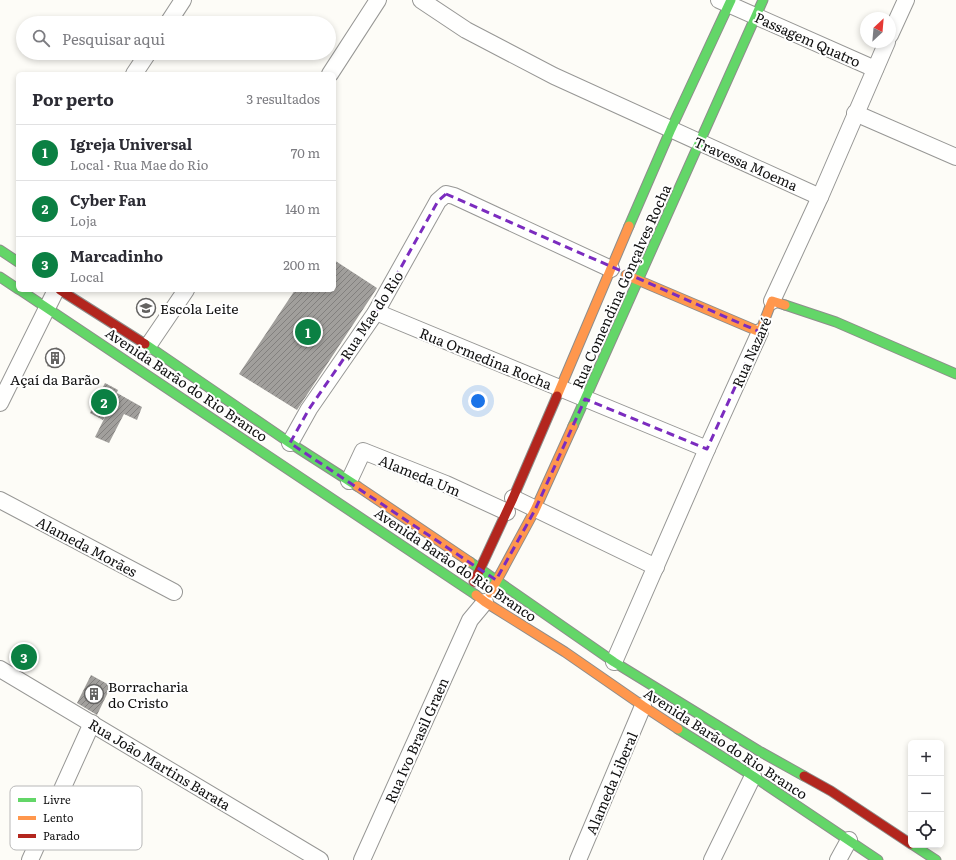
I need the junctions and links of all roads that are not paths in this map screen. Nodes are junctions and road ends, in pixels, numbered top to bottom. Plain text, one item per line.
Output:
1 (183, 0) edge
2 (378, 0) edge
3 (421, 0) edge
4 (763, 0) edge
5 (906, 0) edge
6 (727, 2) edge
7 (173, 16) edge
8 (756, 16) junction
9 (896, 22) edge
10 (884, 48) edge
11 (143, 60) edge
12 (875, 69) junction
13 (135, 72) edge
14 (331, 72) edge
15 (856, 113) junction
16 (672, 129) junction
17 (700, 143) junction
18 (956, 157) edge
19 (820, 197) junction
20 (0, 250) edge
21 (16, 258) edge
22 (16, 260) edge
23 (611, 269) junction
24 (2, 278) edge
25 (639, 280) junction
26 (16, 287) edge
27 (24, 292) edge
28 (55, 292) edge
29 (63, 292) edge
30 (185, 292) edge
31 (772, 301) junction
32 (47, 307) junction
33 (376, 312) junction
34 (760, 332) junction
35 (148, 346) junction
36 (956, 374) edge
37 (560, 388) junction
38 (585, 399) junction
39 (0, 403) edge
40 (290, 443) junction
41 (707, 449) junction
42 (349, 481) junction
43 (0, 500) edge
44 (510, 505) junction
45 (535, 510) junction
46 (656, 567) junction
47 (480, 569) junction
48 (496, 580) junction
49 (471, 591) junction
50 (174, 592) dead end
51 (485, 602) junction
52 (470, 620) junction
53 (614, 662) junction
54 (0, 669) edge
55 (643, 706) junction
56 (92, 723) junction
57 (753, 776) junction
58 (63, 786) edge
59 (849, 840) junction
60 (908, 841) edge
61 (918, 848) edge
62 (35, 850) edge
63 (30, 860) edge
64 (320, 860) edge
65 (362, 860) edge
66 (578, 860) edge
67 (712, 860) edge
68 (838, 860) edge
69 (878, 860) edge
70 (936, 860) edge

1 - 7 street
2 - 14 street
3 - 16 street, Travessa Moema
4 - 8 main road, Rua Comendina Gonçalves Rocha
5 - 9 street
6 - 8 street, Passagem Quatro
6 - 16 main road, Rua Comendina Gonçalves Rocha
8 - 12 street, Passagem Quatro
8 - 17 main road, Rua Comendina Gonçalves Rocha
10 - 12 street, Rua Nazaré
11 - 13 street
12 - 15 street, Rua Nazaré
15 - 18 street
15 - 19 street, Rua Nazaré
16 - 17 street, Travessa Moema
16 - 23 main road, Rua Comendina Gonçalves Rocha
17 - 19 street, Travessa Moema
17 - 25 main road, Rua Comendina Gonçalves Rocha
19 - 31 street, Rua Nazaré
20 - 21 main road
22 - 24 street
23 - 25 main road
23 - 33 street, Rua Mae do Rio
23 - 37 main road, Rua Comendina Gonçalves Rocha
24 - 26 main road, Avenida Barão do Rio Branco
25 - 34 main road
25 - 38 main road, Rua Comendina Gonçalves Rocha
27 - 32 main road, Avenida Barão do Rio Branco
28 - 32 street
29 - 35 main road, Avenida Barão do Rio Branco
30 - 35 street
31 - 34 main road, Rua Nazaré
31 - 36 main road
32 - 39 street
32 - 49 main road, Avenida Barão do Rio Branco
33 - 37 street, Rua Ormedina Rocha
33 - 40 street, Rua Mae do Rio
34 - 41 street, Rua Nazaré
35 - 40 main road, Avenida Barão do Rio Branco
37 - 38 street, Rua Ormedina Rocha
37 - 44 main road, Rua Comendina Gonçalves Rocha
38 - 41 street, Rua Ormedina Rocha
38 - 45 main road, Rua Comendina Gonçalves Rocha
40 - 42 main road, Avenida Barão do Rio Branco
41 - 46 street, Rua Nazaré
42 - 44 street, Alameda Um
42 - 47 main road, Avenida Barão do Rio Branco
43 - 50 street, Alameda Morães
44 - 45 street, Alameda Um
44 - 47 main road, Rua Comendina Gonçalves Rocha
45 - 46 street, Alameda Um
45 - 48 main road, Rua Comendina Gonçalves Rocha
46 - 53 street, Rua Nazaré
47 - 48 main road, Avenida Barão do Rio Branco
47 - 49 main road, Rua Comendina Gonçalves Rocha
48 - 51 main road, Rua Comendina Gonçalves Rocha
48 - 53 main road, Avenida Barão do Rio Branco
49 - 51 main road, Avenida Barão do Rio Branco
49 - 52 street, Rua Ivo Brasil Graen
51 - 52 street, Rua Ivo Brasil Graen
51 - 55 main road, Avenida Barão do Rio Branco
52 - 65 street, Rua Ivo Brasil Graen
53 - 60 main road, Avenida Barão do Rio Branco
54 - 56 street, Rua João Martins Barata
55 - 57 main road, Avenida Barão do Rio Branco
55 - 66 street, Alameda Liberal
56 - 58 street
56 - 64 street, Rua João Martins Barata
57 - 59 main road, Avenida Barão do Rio Branco
57 - 67 street
59 - 68 street
59 - 69 main road, Avenida Barão do Rio Branco
61 - 70 main road, Avenida Barão do Rio Branco
62 - 63 street

